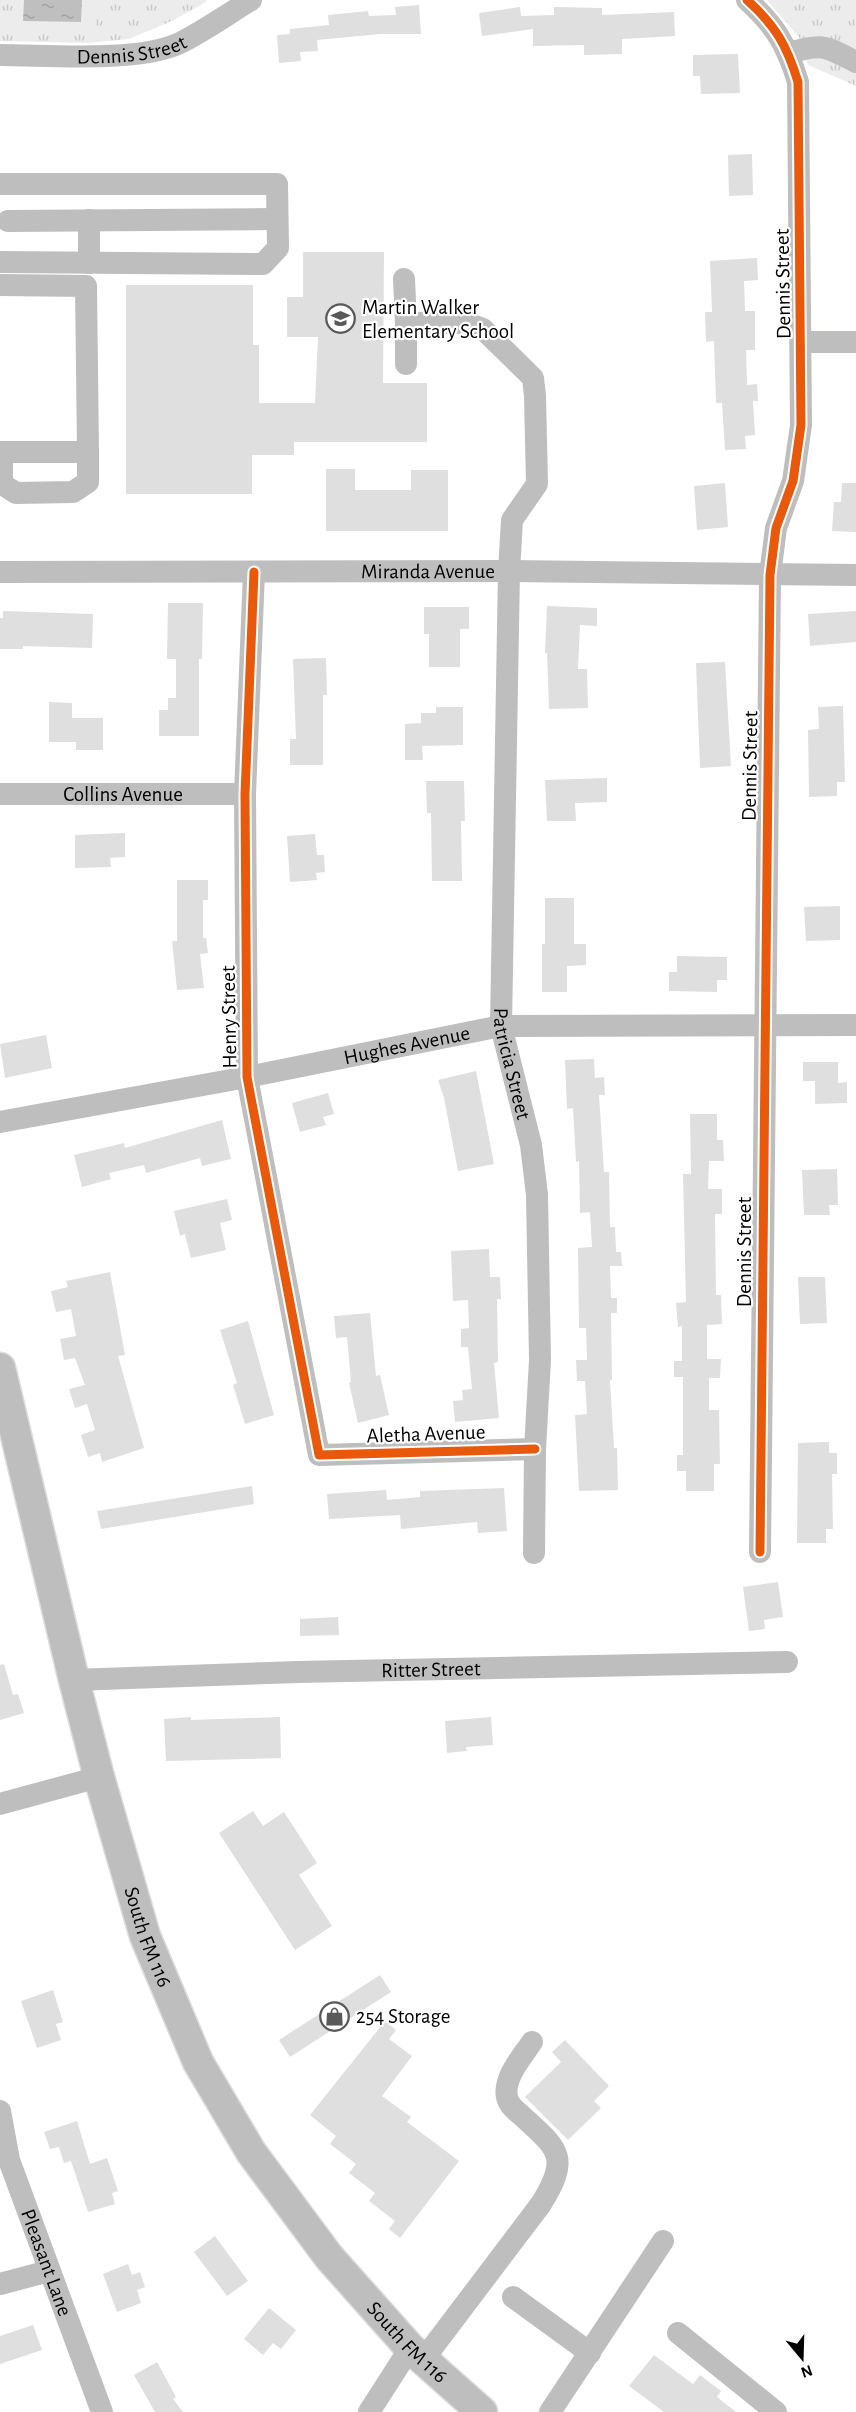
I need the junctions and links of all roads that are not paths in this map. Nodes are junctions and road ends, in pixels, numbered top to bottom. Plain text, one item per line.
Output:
1 (251, 0) edge
2 (747, 0) edge
3 (789, 53) junction
4 (0, 55) edge
5 (856, 62) edge
6 (0, 184) edge
7 (277, 219) junction
8 (89, 220) junction
9 (8, 221) dead end
10 (0, 262) edge
11 (89, 262) junction
12 (404, 279) dead end
13 (0, 285) edge
14 (406, 323) junction
15 (801, 342) junction
16 (856, 342) edge
17 (406, 364) dead end
18 (1, 452) edge
19 (88, 452) junction
20 (509, 571) junction
21 (0, 572) edge
22 (254, 572) junction
23 (770, 575) junction
24 (856, 575) edge
25 (0, 794) edge
26 (245, 794) junction
27 (764, 1025) junction
28 (856, 1025) edge
29 (501, 1026) junction
30 (247, 1077) junction
31 (0, 1122) edge
32 (0, 1368) edge
33 (535, 1449) junction
34 (319, 1455) joint
35 (760, 1552) dead end
36 (534, 1553) dead end
37 (787, 1662) dead end
38 (74, 1680) junction
39 (99, 1777) junction
40 (0, 1804) edge
41 (532, 2042) dead end
42 (0, 2111) edge
43 (663, 2241) dead end
44 (49, 2271) junction
45 (0, 2284) edge
46 (513, 2297) dead end
47 (678, 2333) dead end
48 (590, 2353) junction
49 (416, 2354) junction
50 (102, 2412) edge
51 (369, 2412) edge
52 (482, 2412) edge
53 (550, 2412) edge
54 (776, 2412) edge

1 - 4 street, Dennis Street
2 - 3 street, Dennis Street
3 - 5 street
3 - 15 street, Dennis Street
6 - 7 street
7 - 8 street
7 - 11 street
8 - 9 street
8 - 11 street
10 - 11 street
12 - 14 street
13 - 19 street
14 - 17 street
14 - 20 street, Patricia Street
15 - 16 street
15 - 23 street, Dennis Street
18 - 19 street
18 - 19 street
20 - 22 street, Miranda Avenue
20 - 23 street, Miranda Avenue
20 - 29 street, Patricia Street
21 - 22 street, Miranda Avenue
22 - 26 street, Henry Street
23 - 24 street, Miranda Avenue
23 - 27 street, Dennis Street
25 - 26 street, Collins Avenue
26 - 30 street, Henry Street
27 - 28 street, Hughes Avenue
27 - 29 street, Hughes Avenue
27 - 35 street, Dennis Street
29 - 30 street, Hughes Avenue
29 - 33 street, Patricia Street
30 - 31 street, Hughes Avenue
30 - 34 street, Henry Street
32 - 38 main road, South FM 116
33 - 34 street, Aletha Avenue
33 - 36 street, Patricia Street
37 - 38 street, Ritter Street
38 - 39 main road, South FM 116
39 - 40 street
39 - 49 main road, South FM 116
41 - 49 street
42 - 44 street, Pleasant Lane
43 - 48 street
44 - 45 street
44 - 50 street, Pleasant Lane
46 - 48 street
47 - 54 street
48 - 53 street
49 - 51 street
49 - 52 main road, South FM 116

